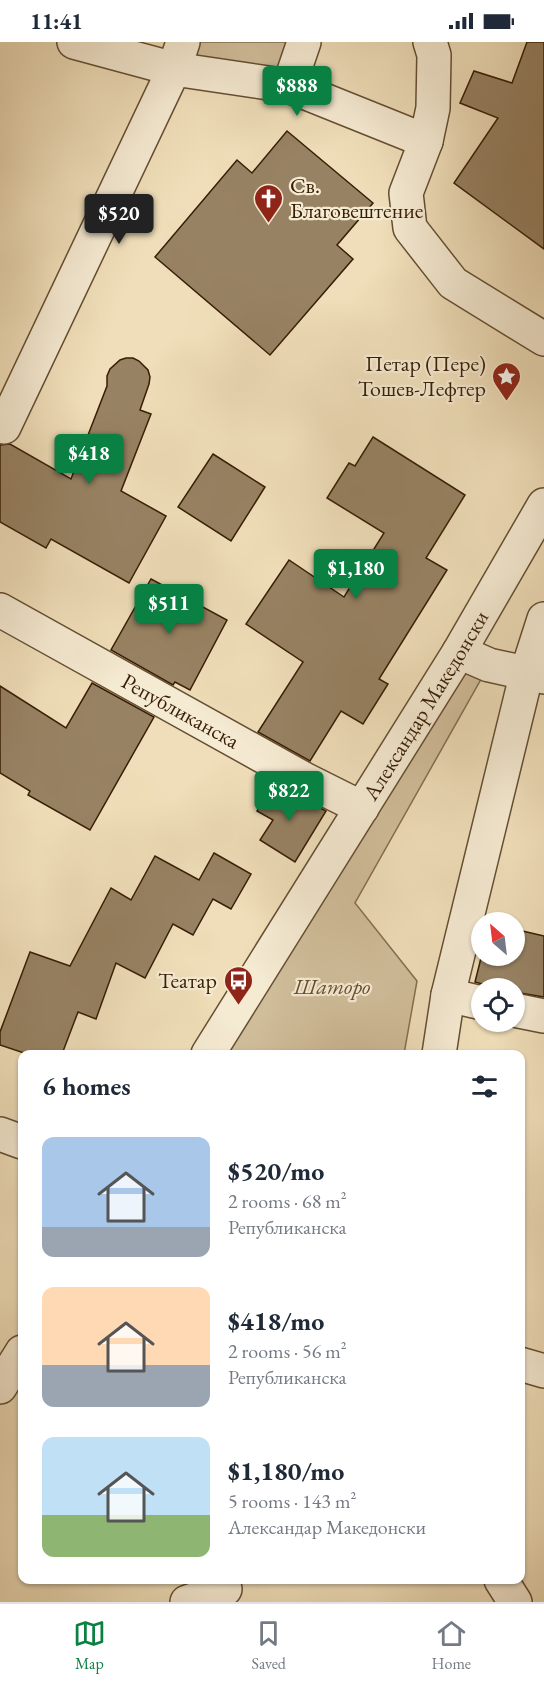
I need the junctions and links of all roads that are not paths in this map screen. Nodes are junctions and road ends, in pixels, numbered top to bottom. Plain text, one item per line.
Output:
1 (74, 42) edge
2 (304, 42) edge
3 (430, 42) edge
4 (179, 56) edge
5 (289, 86) junction
6 (426, 141) junction
7 (544, 339) edge
8 (4, 428) dead end
9 (544, 505) edge
10 (0, 610) edge
11 (544, 619) edge
12 (459, 652) junction
13 (536, 674) edge
14 (362, 808) junction
15 (448, 995) junction
16 (471, 1000) edge
17 (525, 1012) edge
18 (544, 1016) edge
19 (211, 1050) edge
20 (440, 1050) edge
21 (0, 1134) edge
22 (18, 1141) edge
23 (18, 1358) edge
24 (525, 1365) edge
25 (544, 1371) edge
26 (0, 1387) edge
27 (504, 1584) edge
28 (228, 1590) edge
29 (187, 1602) edge
30 (515, 1602) edge

1 - 4 street
2 - 5 street
3 - 6 street
4 - 5 street
4 - 8 street
5 - 6 street
6 - 7 street
9 - 12 street, Александар Македонски
10 - 14 street, Републиканска
11 - 13 street
12 - 13 street
12 - 14 street, Александар Македонски
13 - 15 street
14 - 19 street, Александар Македонски
15 - 16 street
15 - 20 street
17 - 18 street
21 - 22 street
23 - 26 street
24 - 25 street
27 - 30 street
28 - 29 street

